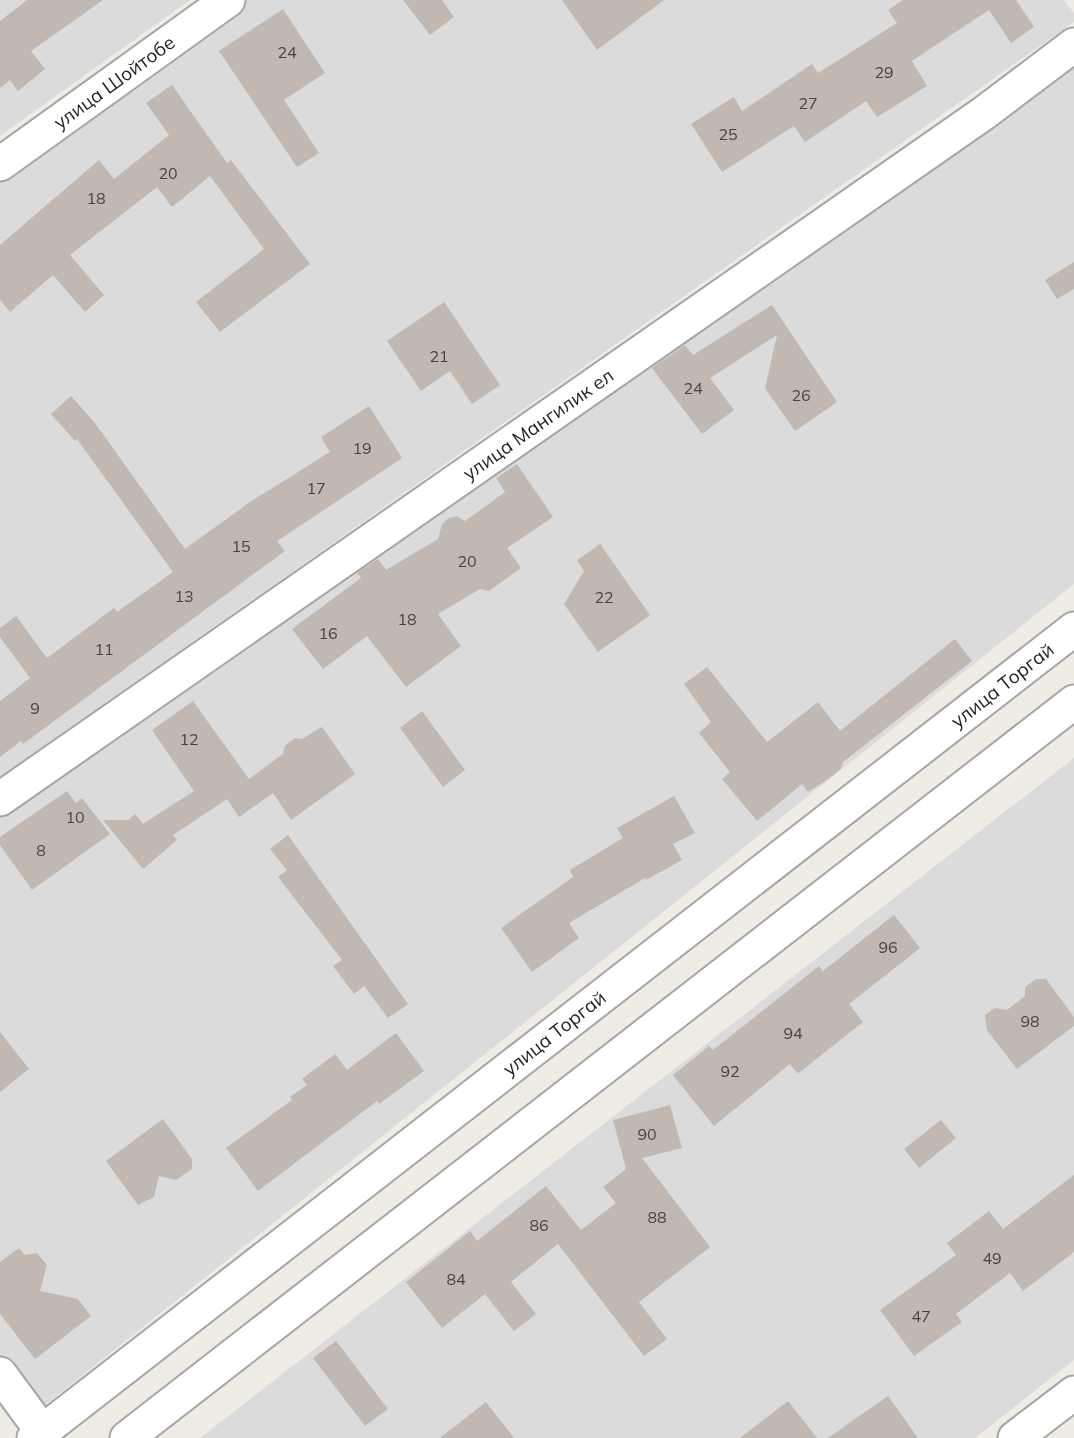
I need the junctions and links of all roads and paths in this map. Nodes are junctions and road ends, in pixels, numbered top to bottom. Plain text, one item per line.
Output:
1 (228, 0) edge
2 (1074, 45) edge
3 (0, 164) edge
4 (1074, 629) edge
5 (1074, 702) edge
6 (0, 799) edge
7 (0, 1374) edge
8 (1074, 1393) edge
9 (38, 1434) edge
10 (127, 1438) edge
11 (1015, 1438) edge

1 - 3 street, улица Шойтобе
2 - 6 street, улица Мангилик ел
4 - 9 street, улица Торгай
5 - 10 street
7 - 9 street
8 - 11 street

